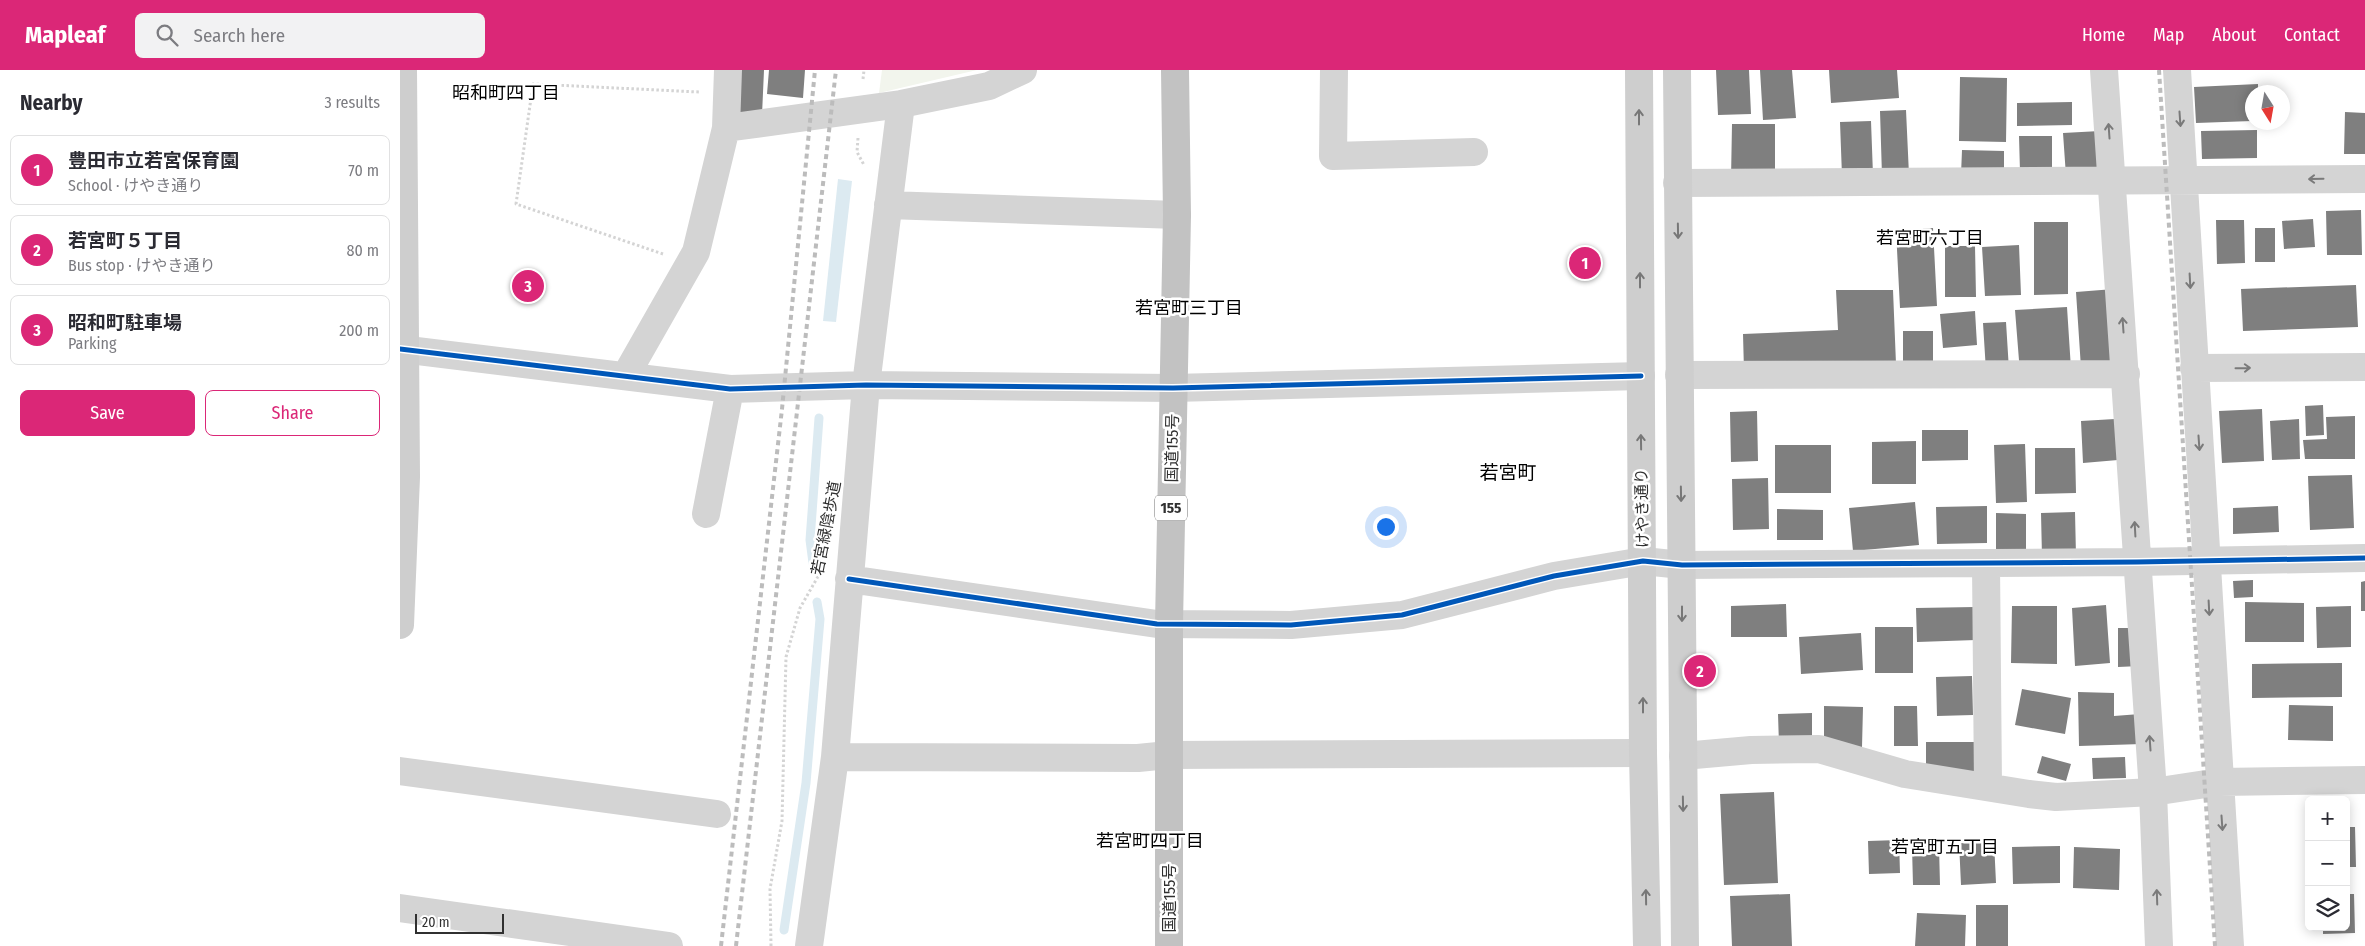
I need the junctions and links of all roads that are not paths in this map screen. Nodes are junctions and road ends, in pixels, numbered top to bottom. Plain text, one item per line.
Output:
1 (403, 70) edge
2 (1023, 70) edge
3 (1175, 70) edge
4 (1334, 70) edge
5 (1639, 70) edge
6 (1677, 70) edge
7 (2104, 70) edge
8 (2177, 70) edge
9 (728, 82) edge
10 (901, 104) junction
11 (726, 128) junction
12 (1474, 152) dead end
13 (2365, 179) edge
14 (2113, 180) junction
15 (2185, 181) junction
16 (1678, 183) junction
17 (888, 205) junction
18 (1177, 215) junction
19 (402, 350) edge
20 (2365, 367) edge
21 (2194, 368) junction
22 (2126, 374) junction
23 (626, 375) junction
24 (1679, 375) junction
25 (1640, 376) junction
26 (866, 385) junction
27 (1173, 388) junction
28 (730, 389) junction
29 (403, 477) edge
30 (706, 514) dead end
31 (2365, 558) edge
32 (2206, 560) junction
33 (1643, 561) junction
34 (2137, 562) junction
35 (1986, 564) junction
36 (1682, 565) junction
37 (849, 578) junction
38 (400, 624) edge
39 (1169, 624) junction
40 (1643, 753) junction
41 (1168, 755) junction
42 (1683, 756) junction
43 (835, 757) junction
44 (400, 771) edge
45 (2365, 780) edge
46 (2220, 782) junction
47 (1988, 787) junction
48 (2154, 792) junction
49 (717, 814) dead end
50 (400, 908) edge
51 (668, 946) edge
52 (809, 946) edge
53 (1169, 946) edge
54 (1648, 946) edge
55 (1685, 946) edge
56 (2159, 946) edge
57 (2230, 946) edge

1 - 19 street
2 - 10 street
3 - 18 highway, 国道155号 / 155
4 - 12 street
25 -> 5 street, けやき通り
6 - 16 street
14 -> 7 street
8 -> 15 street
9 - 11 street
10 - 11 street
10 - 17 street
11 - 23 street
13 -> 15 street
14 - 15 street
14 - 16 street
22 -> 14 street
15 -> 21 street
16 -> 24 street
17 - 18 street
17 - 26 street
18 - 27 highway, 国道155号 / 155
19 - 23 street
19 - 29 street
21 -> 20 street
21 -> 32 street
22 - 24 street
34 -> 22 street
23 - 28 street
24 -> 36 street
25 - 27 street
33 -> 25 street, けやき通り
26 - 27 street
26 - 28 street
26 - 37 street
27 - 39 highway, 国道155号 / 155
28 - 30 street
29 - 38 street
31 - 32 street
32 - 34 street
32 -> 46 street
33 - 36 street
33 - 39 street
40 -> 33 street, けやき通り
34 - 35 street
48 -> 34 street
35 - 36 street
35 - 47 street
36 -> 42 street
37 - 39 street
37 - 43 street
39 - 41 highway, 国道155号 / 155
40 - 41 street
54 -> 40 street, けやき通り
41 - 43 street
41 - 53 highway, 国道155号 / 155
42 - 47 street
42 -> 55 street
43 - 52 street
44 - 49 street
45 - 46 street
46 - 48 street
46 -> 57 street
47 - 48 street
56 -> 48 street
50 - 51 street

